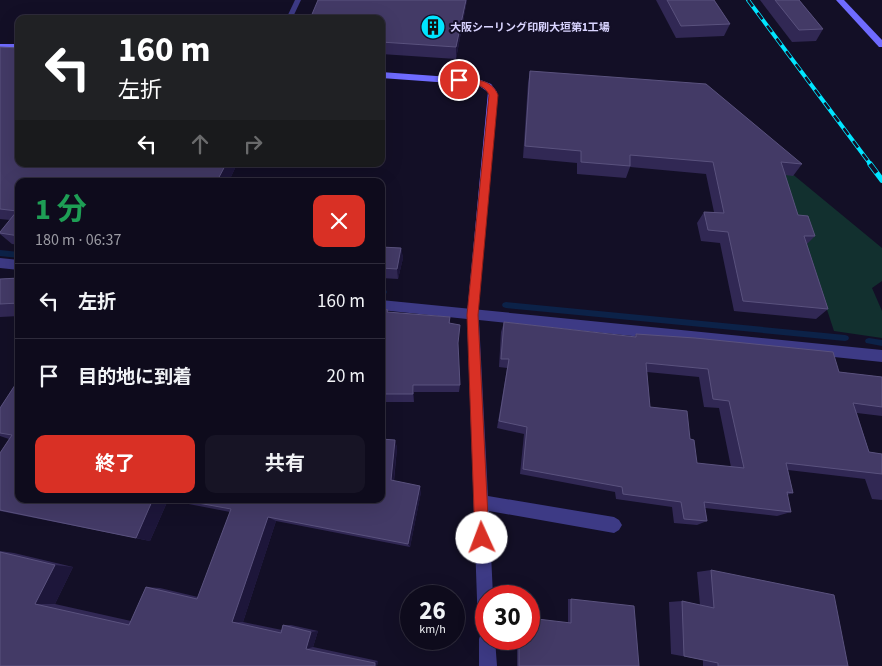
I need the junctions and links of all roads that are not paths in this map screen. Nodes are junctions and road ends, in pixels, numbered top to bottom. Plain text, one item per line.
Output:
1 (298, 0) edge
2 (840, 0) edge
3 (291, 15) edge
4 (882, 45) edge
5 (0, 46) edge
6 (15, 47) edge
7 (385, 75) edge
8 (0, 263) edge
9 (15, 265) edge
10 (385, 305) edge
11 (473, 315) junction
12 (882, 356) edge
13 (481, 502) junction
14 (614, 525) dead end
15 (484, 585) edge
16 (487, 650) edge
17 (488, 666) edge

1 - 3 lane
2 - 4 street
5 - 6 street
7 - 11 street
8 - 9 street
10 - 11 street
11 - 12 street
11 - 13 street
13 - 14 street
13 - 15 street
16 - 17 street

